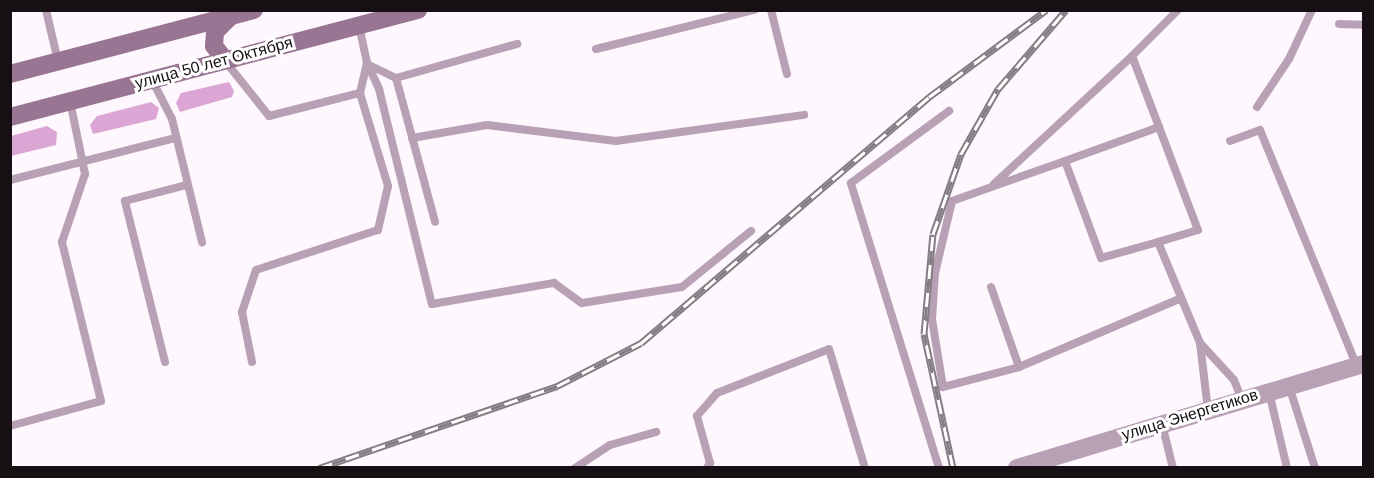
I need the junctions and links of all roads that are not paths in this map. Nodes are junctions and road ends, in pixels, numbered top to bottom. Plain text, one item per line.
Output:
1 (46, 10) edge
2 (254, 10) edge
3 (418, 10) edge
4 (754, 10) edge
5 (771, 10) edge
6 (1178, 10) edge
7 (1312, 10) edge
8 (230, 17) junction
9 (1339, 24) dead end
10 (1364, 25) edge
11 (359, 26) junction
12 (517, 44) dead end
13 (596, 49) dead end
14 (1132, 56) junction
15 (225, 60) junction
16 (58, 62) junction
17 (367, 63) junction
18 (10, 74) edge
19 (787, 74) dead end
20 (396, 78) junction
21 (152, 79) junction
22 (360, 93) junction
23 (70, 101) junction
24 (1257, 107) dead end
25 (949, 111) dead end
26 (804, 115) dead end
27 (10, 117) edge
28 (1159, 128) junction
29 (175, 138) junction
30 (412, 138) junction
31 (1230, 141) dead end
32 (1065, 161) junction
33 (84, 162) junction
34 (10, 180) edge
35 (186, 185) junction
36 (990, 188) junction
37 (435, 222) dead end
38 (751, 231) dead end
39 (202, 242) dead end
40 (1158, 243) junction
41 (991, 287) dead end
42 (1179, 299) junction
43 (1200, 343) junction
44 (165, 362) dead end
45 (252, 362) dead end
46 (1360, 365) edge
47 (1019, 367) junction
48 (1289, 386) junction
49 (1269, 392) junction
50 (1242, 400) junction
51 (1208, 410) junction
52 (1162, 424) junction
53 (10, 426) edge
54 (656, 432) dead end
55 (575, 468) edge
56 (707, 468) edge
57 (865, 468) edge
58 (939, 468) edge
59 (1017, 468) edge
60 (1173, 468) edge
61 (1287, 468) edge
62 (1316, 468) edge

1 - 16 lane
2 - 8 main road
3 - 11 main road, улица 50 лет Октября
4 - 13 lane
5 - 19 lane
6 - 14 lane
7 - 24 lane
8 - 15 main road
8 - 16 main road
9 - 10 lane
11 - 15 main road, улица 50 лет Октября
11 - 17 lane
12 - 20 lane
14 - 28 lane
14 - 36 lane
15 - 21 main road, улица 50 лет Октября
15 - 22 lane
16 - 18 main road
17 - 20 lane
17 - 22 lane
17 - 38 lane
20 - 30 lane
21 - 23 main road, улица 50 лет Октября
21 - 29 lane
22 - 45 lane
23 - 27 main road, улица 50 лет Октября
23 - 33 lane
25 - 58 lane
26 - 30 lane
28 - 32 lane
28 - 40 lane
29 - 33 lane
29 - 35 lane
30 - 37 lane
31 - 46 lane
32 - 36 lane
32 - 40 lane
33 - 34 lane
33 - 53 lane
35 - 39 lane
35 - 44 lane
36 - 47 lane
40 - 42 lane
41 - 47 lane
42 - 43 lane
42 - 47 lane
43 - 50 lane
43 - 51 lane
46 - 48 street, улица Энергетиков
48 - 49 street, улица Энергетиков
48 - 62 lane
49 - 50 street, улица Энергетиков
49 - 61 lane
50 - 51 street, улица Энергетиков
51 - 52 street, улица Энергетиков
52 - 59 street, улица Энергетиков
52 - 60 lane
54 - 55 lane
56 - 57 lane

